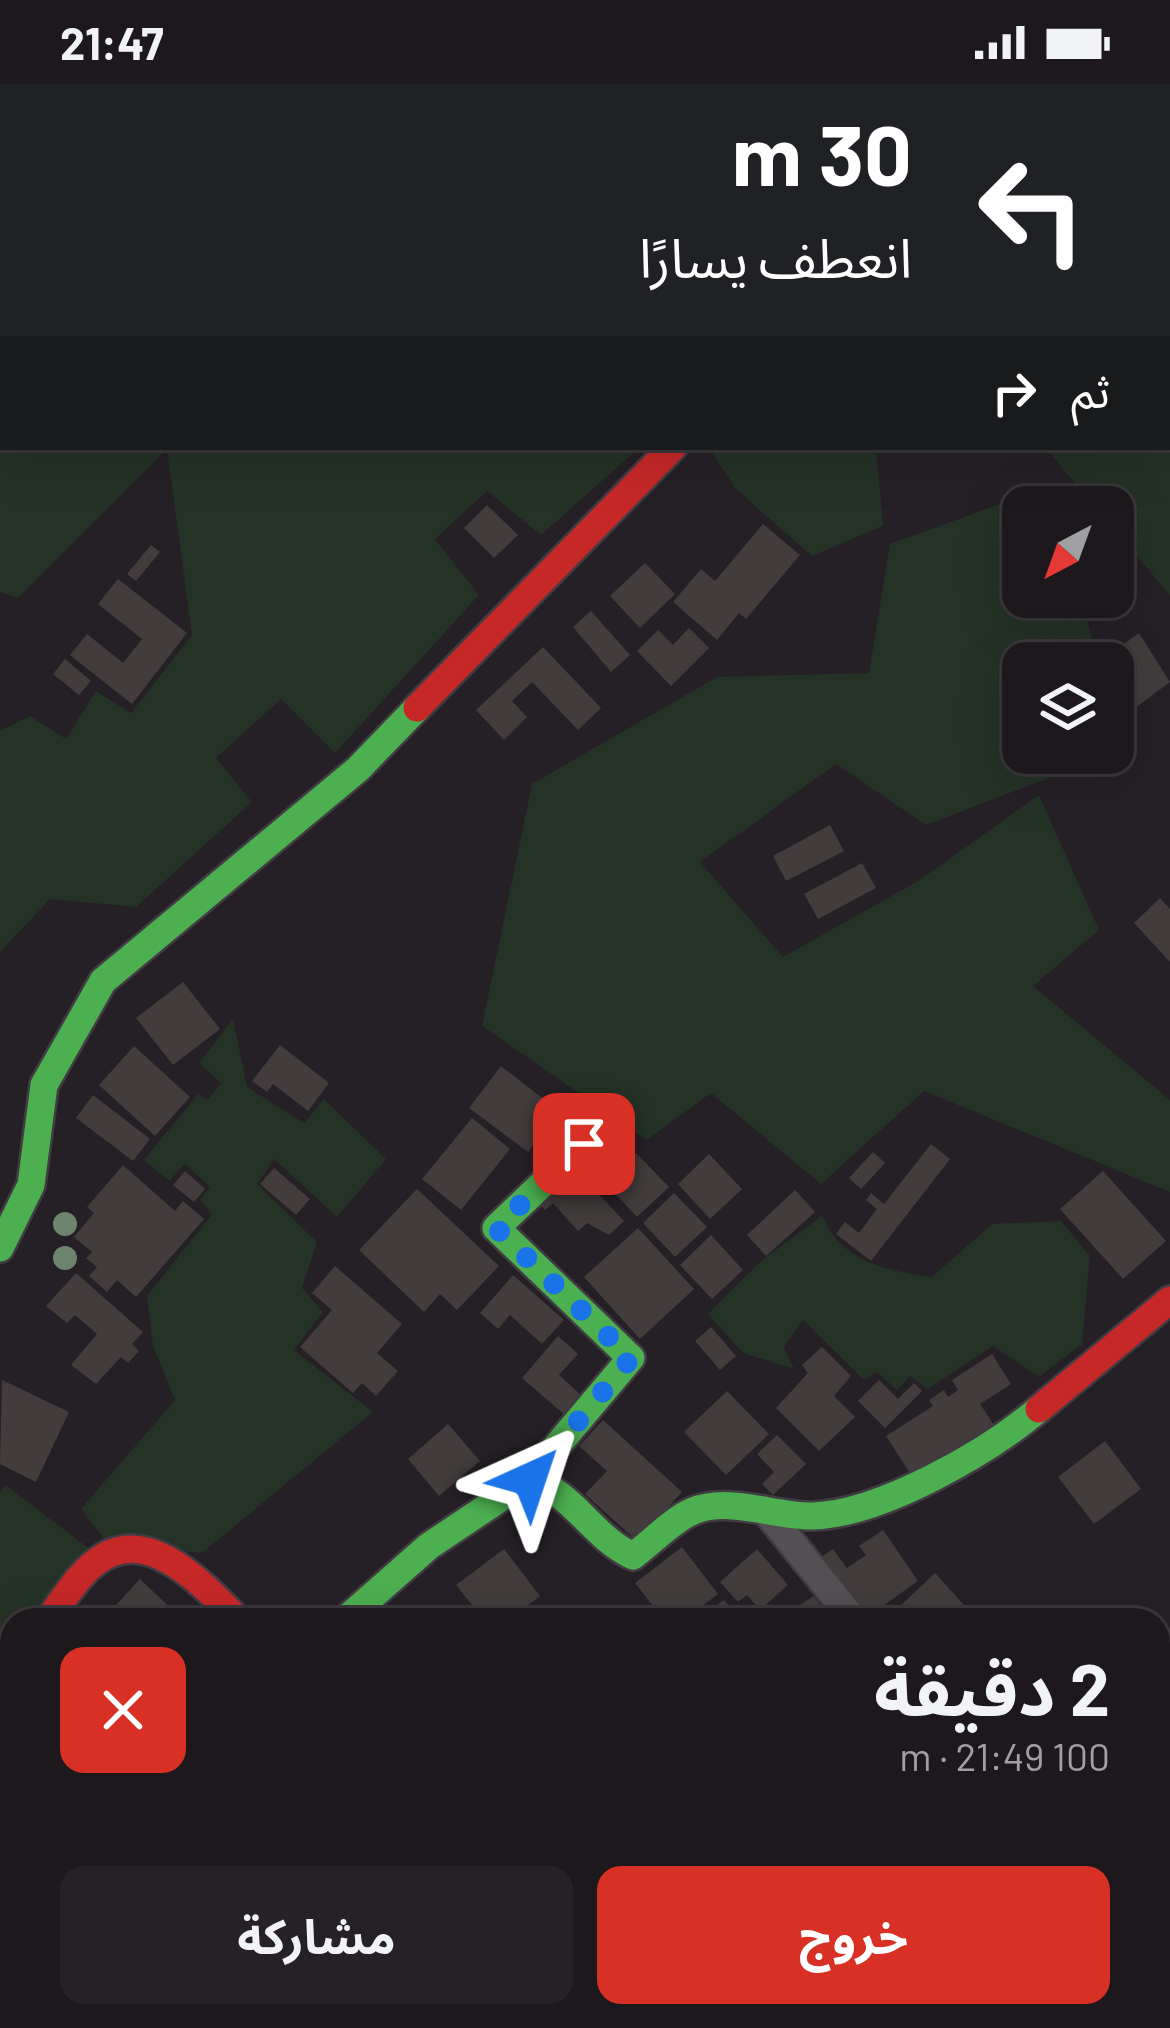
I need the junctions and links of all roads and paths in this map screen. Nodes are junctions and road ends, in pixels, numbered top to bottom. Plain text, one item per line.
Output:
1 (670, 450) edge
2 (584, 1144) dead end
3 (0, 1248) edge
4 (1170, 1300) edge
5 (530, 1479) junction
6 (769, 1515) junction
7 (58, 1608) edge
8 (226, 1608) edge
9 (358, 1608) edge
10 (844, 1608) edge

1 - 3 street
2 - 5 street
4 - 6 street
5 - 6 street
5 - 9 street
6 - 10 street
7 - 8 street

